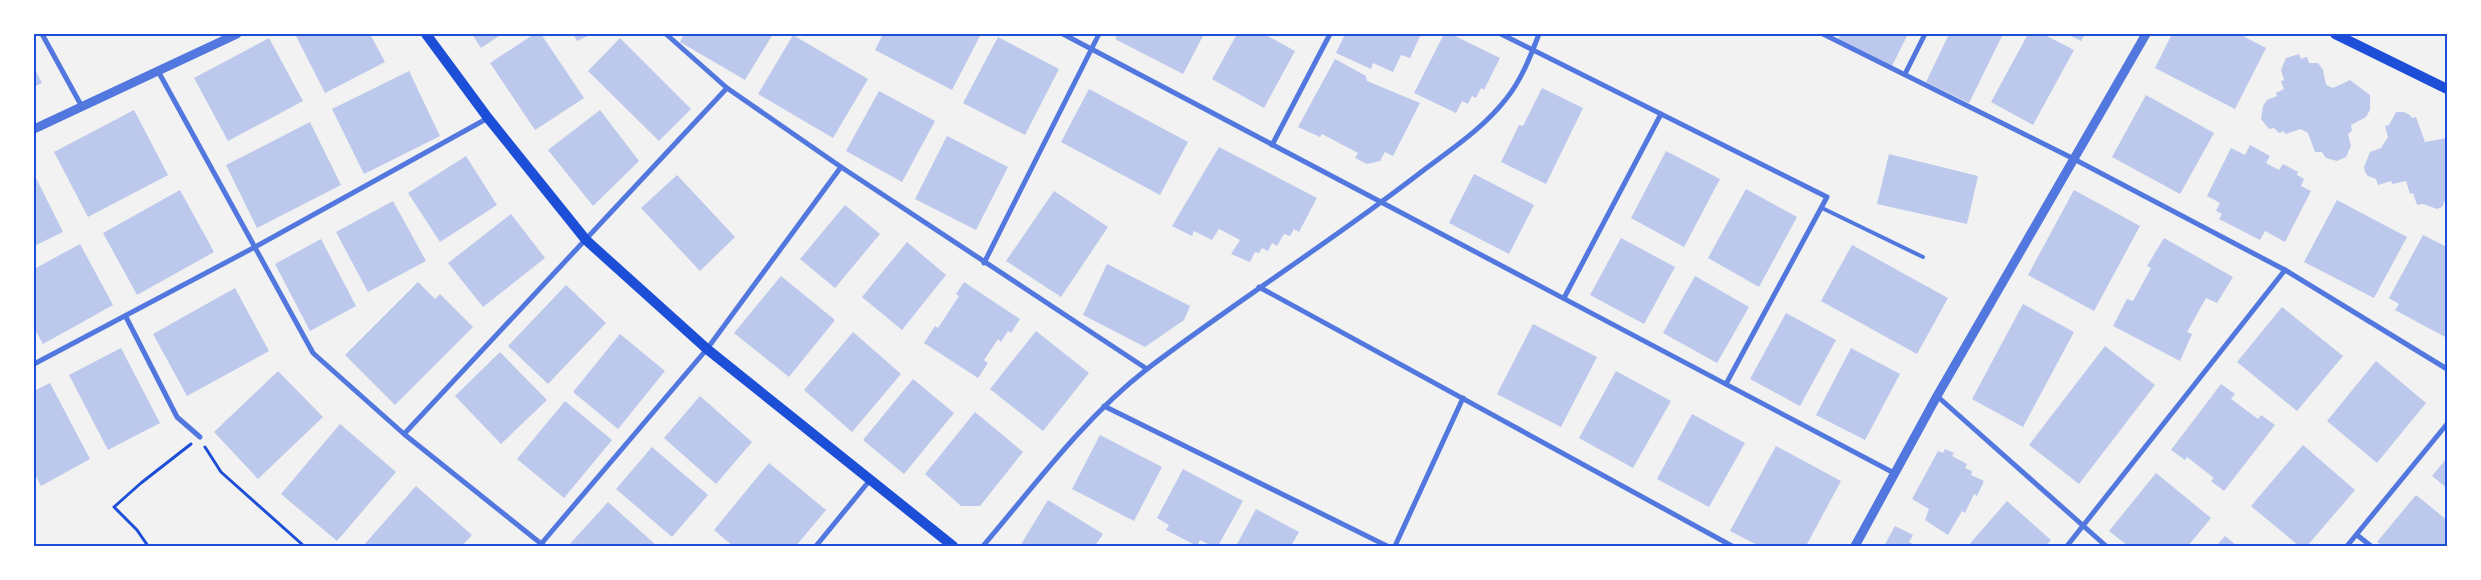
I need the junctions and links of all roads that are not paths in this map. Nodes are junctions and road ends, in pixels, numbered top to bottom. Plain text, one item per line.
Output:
1 (42, 34) edge
2 (237, 34) edge
3 (426, 34) edge
4 (666, 34) edge
5 (1063, 34) edge
6 (1099, 34) edge
7 (1330, 34) edge
8 (1501, 34) edge
9 (1539, 34) edge
10 (1823, 34) edge
11 (1925, 34) edge
12 (2146, 34) edge
13 (2336, 34) edge
14 (1092, 49) junction
15 (1533, 50) junction
16 (158, 71) junction
17 (1905, 74) junction
18 (727, 88) junction
19 (2447, 89) edge
20 (82, 105) junction
21 (1661, 114) junction
22 (488, 118) junction
23 (34, 129) edge
24 (1272, 145) junction
25 (2072, 158) junction
26 (841, 167) junction
27 (1382, 202) junction
28 (1822, 208) junction
29 (586, 240) junction
30 (255, 247) junction
31 (1923, 257) dead end
32 (984, 263) junction
33 (2284, 270) junction
34 (1259, 287) junction
35 (1564, 298) junction
36 (126, 317) junction
37 (707, 349) junction
38 (34, 364) edge
39 (1147, 369) junction
40 (2447, 369) edge
41 (1726, 384) junction
42 (1937, 396) junction
43 (1463, 398) junction
44 (1104, 406) junction
45 (2447, 424) edge
46 (404, 434) junction
47 (200, 437) road end
48 (1894, 473) junction
49 (870, 480) junction
50 (2083, 526) junction
51 (2357, 534) junction
52 (542, 545) edge
53 (816, 546) edge
54 (953, 546) edge
55 (983, 546) edge
56 (1387, 546) edge
57 (1395, 546) edge
58 (1732, 546) edge
59 (1855, 546) edge
60 (2067, 546) edge
61 (2106, 546) edge
62 (2347, 546) edge
63 (2371, 546) edge

1 - 20 street
2 - 16 street
3 - 22 main road
4 - 18 street
5 - 14 street
6 - 14 street
7 - 24 street
8 - 15 street
9 - 15 street
10 - 17 street
11 - 17 street
12 - 25 street
13 - 19 main road
14 - 24 street
14 - 32 street
15 - 21 street
15 - 27 street
16 - 20 street
16 - 30 street
17 - 25 street
18 - 26 street
18 - 29 street
20 - 23 street
21 - 28 street
21 - 35 street
22 - 29 main road
22 - 30 street
24 - 27 street
25 - 33 street
25 - 42 street
26 - 32 street
26 - 37 street
27 - 34 street
27 - 35 street
28 - 31 lane
28 - 41 street
29 - 37 main road
29 - 46 street
30 - 36 street
30 - 46 street
32 - 39 street
33 - 40 street
33 - 50 street
34 - 39 street
34 - 43 street
35 - 41 street
36 - 38 street
36 - 47 street
37 - 49 main road
37 - 52 street
39 - 44 street
41 - 48 street
42 - 48 street
42 - 50 street
43 - 57 street
43 - 58 street
44 - 55 street
44 - 56 street
45 - 51 street
46 - 52 street
48 - 59 street
49 - 53 street
49 - 54 main road
50 - 60 street
50 - 61 street
51 - 62 street
51 - 63 street

